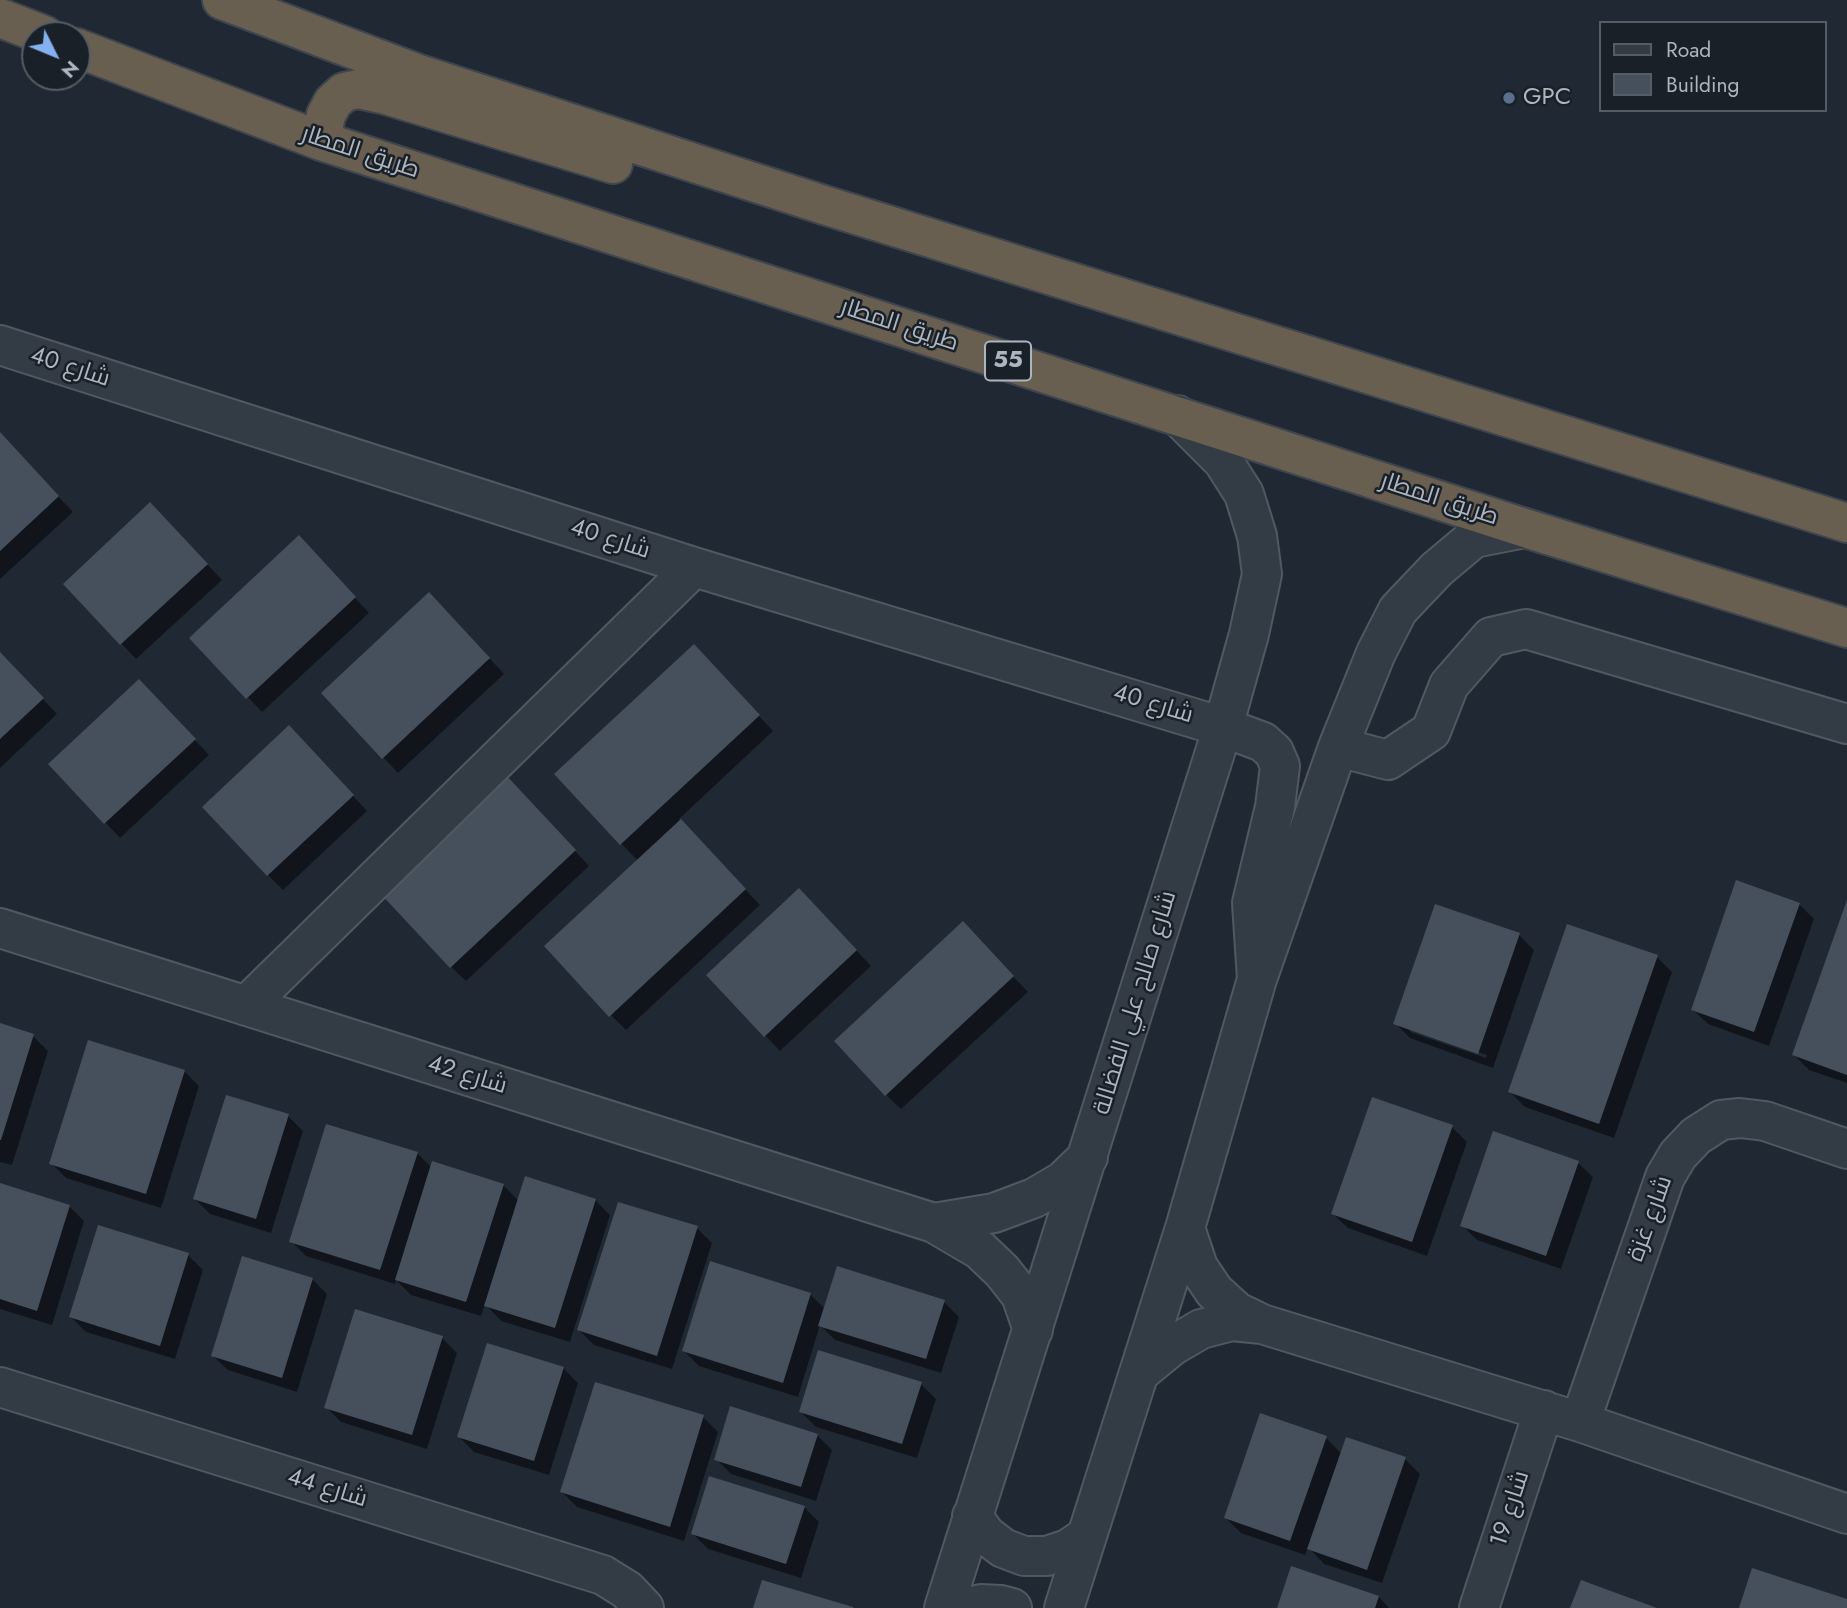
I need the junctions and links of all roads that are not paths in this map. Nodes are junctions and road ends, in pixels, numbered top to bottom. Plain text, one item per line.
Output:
1 (222, 0) edge
2 (0, 18) edge
3 (21, 26) edge
4 (91, 53) edge
5 (321, 141) junction
6 (824, 205) junction
7 (7, 357) edge
8 (1177, 415) junction
9 (1847, 523) edge
10 (1525, 528) junction
11 (694, 567) junction
12 (1847, 628) edge
13 (1847, 724) edge
14 (1223, 727) junction
15 (1338, 747) junction
16 (0, 928) edge
17 (1257, 979) junction
18 (246, 1006) junction
19 (1847, 1149) edge
20 (1088, 1157) junction
21 (934, 1223) junction
22 (1185, 1228) junction
23 (1262, 1324) junction
24 (1033, 1330) junction
25 (1139, 1373) junction
26 (0, 1387) edge
27 (1544, 1410) junction
28 (1580, 1422) junction
29 (1847, 1514) edge
30 (972, 1516) junction
31 (1087, 1536) junction
32 (644, 1608) edge
33 (944, 1608) edge
34 (962, 1608) edge
35 (1012, 1608) edge
36 (1064, 1608) edge
37 (1479, 1608) edge

1 - 6 highway
2 - 3 highway
4 - 5 highway, طريق المطار / 55
5 - 6 highway
5 - 8 highway, طريق المطار / 55
6 - 9 highway
7 - 11 street, شارع 40
8 - 10 highway, طريق المطار / 55
8 - 14 street, شارع صالح علي الفضالة
10 - 12 highway, طريق المطار / 55
10 - 15 street
11 - 14 street, شارع 40
11 - 18 street
13 - 15 street
14 - 17 street, شارع 40
14 - 20 street, شارع صالح علي الفضالة
15 - 17 street
16 - 18 street, شارع 42
17 - 22 street
18 - 21 street, شارع 42
19 - 28 street, شارع غزة
20 - 21 street, شارع 42
20 - 24 street, شارع صالح علي الفضالة
21 - 24 street, شارع 42
22 - 23 street
22 - 25 street
23 - 25 street
23 - 27 street
24 - 30 street, شارع صالح علي الفضالة
25 - 31 street
26 - 32 street, شارع 44
27 - 28 street
27 - 37 street, شارع 19
28 - 29 street
30 - 31 street
30 - 33 street, شارع صالح علي الفضالة
31 - 36 street
34 - 35 street

